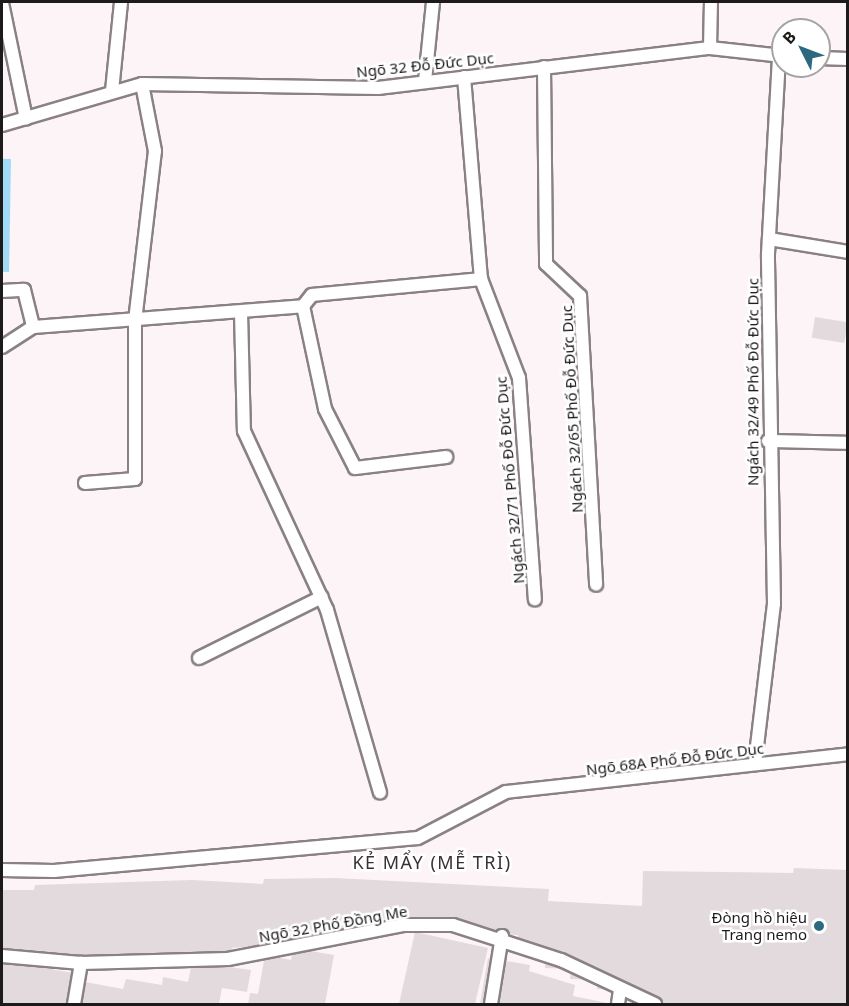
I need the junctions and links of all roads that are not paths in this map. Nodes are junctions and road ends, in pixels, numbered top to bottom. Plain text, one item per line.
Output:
1 (121, 2) edge
2 (433, 2) edge
3 (711, 2) edge
4 (2, 3) edge
5 (710, 48) junction
6 (771, 55) edge
7 (831, 58) edge
8 (848, 59) edge
9 (544, 67) junction
10 (464, 77) junction
11 (780, 78) edge
12 (425, 81) junction
13 (142, 84) junction
14 (112, 91) junction
15 (26, 119) junction
16 (2, 125) edge
17 (769, 238) junction
18 (848, 252) edge
19 (481, 279) junction
20 (2, 291) edge
21 (303, 306) junction
22 (241, 312) junction
23 (135, 321) junction
24 (33, 327) junction
25 (2, 347) edge
26 (768, 441) junction
27 (848, 443) edge
28 (446, 457) dead end
29 (85, 483) dead end
30 (596, 585) dead end
31 (322, 597) junction
32 (535, 599) dead end
33 (199, 658) dead end
34 (848, 754) edge
35 (755, 763) junction
36 (380, 792) dead end
37 (2, 870) edge
38 (502, 936) junction
39 (2, 956) edge
40 (81, 963) junction
41 (620, 990) junction
42 (74, 1005) edge
43 (491, 1005) edge
44 (618, 1005) edge
45 (655, 1005) edge

1 - 14 lane
2 - 12 lane
3 - 5 lane
4 - 15 lane
5 - 6 lane, Ngõ 32 Đỗ Đức Dục
5 - 9 lane, Ngõ 32 Đỗ Đức Dục
7 - 8 lane
9 - 10 lane, Ngõ 32 Đỗ Đức Dục
9 - 30 lane, Ngách 32/65 Phố Đỗ Đức Dục
10 - 12 lane, Ngõ 32 Đỗ Đức Dục
10 - 19 lane, Ngách 32/71 Phố Đỗ Đức Dục
11 - 17 lane, Ngách 32/49 Phố Đỗ Đức Dục
12 - 13 lane, Ngõ 32 Đỗ Đức Dục
13 - 14 lane, Ngõ 32 Đỗ Đức Dục
13 - 23 lane
14 - 15 lane, Ngõ 32 Đỗ Đức Dục
15 - 16 lane, Ngõ 32 Đỗ Đức Dục
17 - 18 lane
17 - 26 lane, Ngách 32/49 Phố Đỗ Đức Dục
19 - 21 lane
19 - 32 lane, Ngách 32/71 Phố Đỗ Đức Dục
20 - 24 lane
21 - 22 lane
21 - 28 lane
22 - 23 lane
22 - 31 lane
23 - 24 lane
23 - 29 lane
24 - 25 lane
26 - 27 lane
26 - 35 lane, Ngách 32/49 Phố Đỗ Đức Dục
31 - 33 lane
31 - 36 lane
34 - 35 lane, Ngõ 68A Phố Đỗ Đức Dục
35 - 37 lane, Ngõ 68A Phố Đỗ Đức Dục
38 - 40 lane, Ngõ 32 Phố Đồng Me
38 - 41 lane, Ngõ 32 Phố Đồng Me
38 - 43 lane
39 - 40 lane, Ngõ 32 Phố Đồng Me
40 - 42 lane
41 - 44 lane
41 - 45 lane, Ngõ 32 Phố Đồng Me

